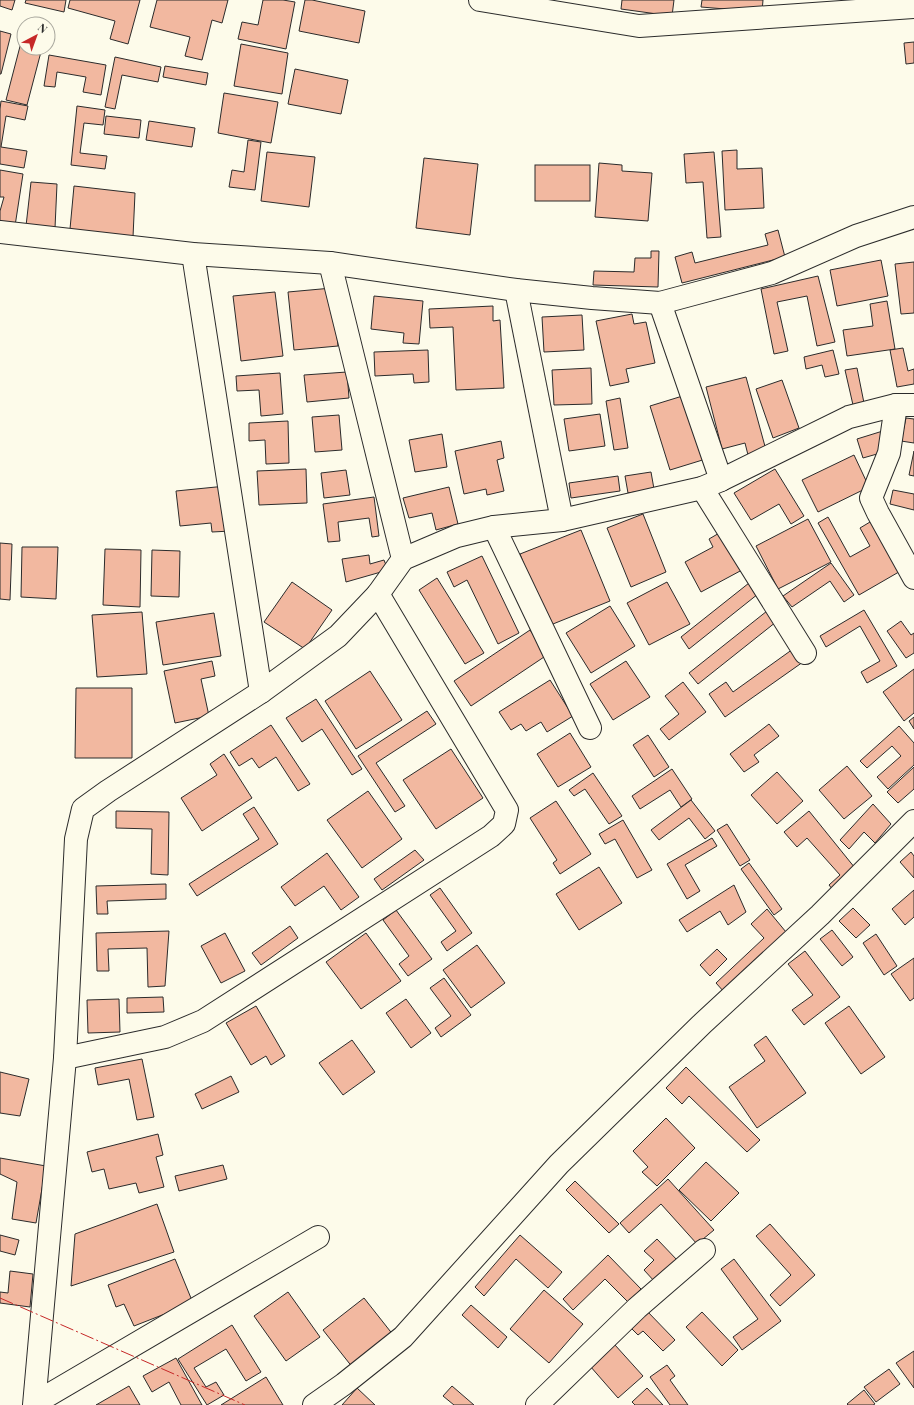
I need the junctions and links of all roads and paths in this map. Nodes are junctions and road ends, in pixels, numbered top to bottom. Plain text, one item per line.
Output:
1 (480, 0) edge
2 (914, 7) edge
3 (914, 217) edge
4 (0, 232) edge
5 (193, 254) junction
6 (330, 263) junction
7 (516, 290) junction
8 (660, 303) junction
9 (905, 405) edge
10 (711, 484) junction
11 (562, 520) junction
12 (494, 527) junction
13 (403, 559) junction
14 (914, 578) edge
15 (378, 594) junction
16 (805, 653) dead end
17 (261, 692) junction
18 (590, 728) dead end
19 (914, 821) edge
20 (65, 1058) junction
21 (318, 1237) dead end
22 (704, 1250) dead end
23 (35, 1404) edge
24 (314, 1405) edge
25 (537, 1405) edge

1 - 2 street
3 - 8 street
4 - 5 street
5 - 6 street
5 - 17 street
6 - 7 street
6 - 13 street
7 - 8 street
7 - 11 street
8 - 10 street
9 - 10 street
9 - 14 street
10 - 11 street
10 - 16 street
11 - 12 street
12 - 13 street
12 - 18 street
13 - 15 street
15 - 17 street
15 - 20 street
17 - 20 street
19 - 24 street
20 - 23 street
21 - 23 street
22 - 25 street

